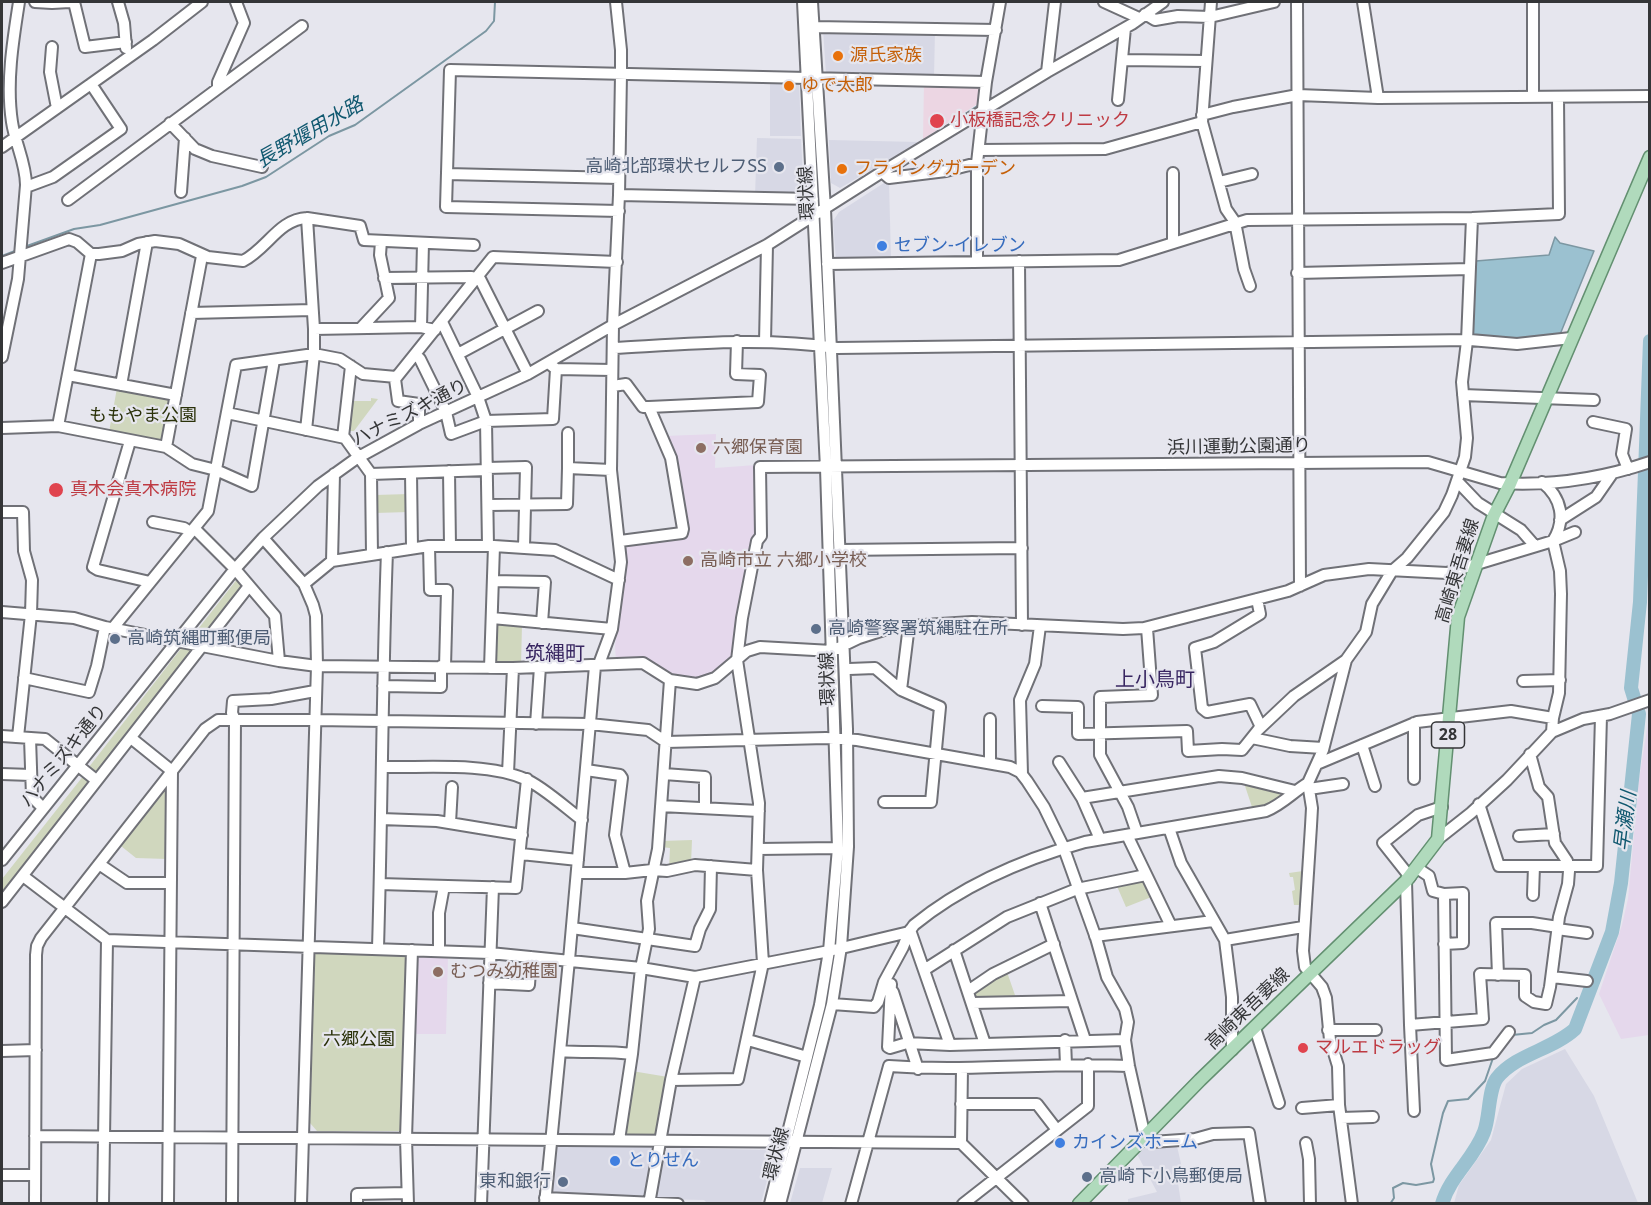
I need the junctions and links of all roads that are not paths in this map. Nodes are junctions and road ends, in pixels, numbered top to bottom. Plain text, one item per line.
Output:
1 (20, 2) edge
2 (35, 2) edge
3 (72, 2) edge
4 (118, 2) edge
5 (202, 2) edge
6 (236, 2) edge
7 (616, 2) edge
8 (803, 2) edge
9 (812, 2) edge
10 (1000, 2) edge
11 (1055, 2) edge
12 (1104, 2) edge
13 (1163, 2) edge
14 (1210, 2) edge
15 (1274, 2) edge
16 (1297, 2) edge
17 (1363, 2) edge
18 (1533, 2) edge
19 (1142, 16) junction
20 (1210, 17) junction
21 (302, 26) dead end
22 (814, 27) junction
23 (1125, 28) junction
24 (996, 30) junction
25 (126, 42) junction
26 (52, 47) dead end
27 (13, 51) junction
28 (127, 59) junction
29 (2, 60) edge
30 (1122, 60) junction
31 (1206, 61) junction
32 (1047, 72) junction
33 (621, 74) junction
34 (812, 78) junction
35 (986, 82) junction
36 (91, 84) junction
37 (218, 88) junction
38 (1298, 95) junction
39 (1650, 96) edge
40 (1533, 97) junction
41 (1558, 97) junction
42 (1378, 98) junction
43 (1118, 100) dead end
44 (57, 108) junction
45 (983, 111) junction
46 (1202, 119) junction
47 (171, 123) junction
48 (15, 137) junction
49 (185, 138) junction
50 (2, 147) edge
51 (979, 150) junction
52 (1650, 157) edge
53 (977, 163) junction
54 (262, 167) dead end
55 (882, 172) junction
56 (1173, 173) dead end
57 (447, 174) junction
58 (1252, 174) dead end
59 (619, 178) junction
60 (1219, 182) junction
61 (26, 187) junction
62 (181, 192) dead end
63 (619, 195) junction
64 (813, 199) junction
65 (68, 200) dead end
66 (825, 209) junction
67 (618, 211) junction
68 (813, 216) junction
69 (307, 218) junction
70 (1298, 218) junction
71 (1472, 218) junction
72 (1235, 222) junction
73 (381, 241) junction
74 (147, 242) junction
75 (423, 243) junction
76 (1173, 243) junction
77 (474, 245) dead end
78 (767, 245) junction
79 (91, 254) junction
80 (20, 256) junction
81 (202, 256) junction
82 (977, 261) junction
83 (1019, 261) junction
84 (617, 262) junction
85 (2, 263) edge
86 (827, 264) junction
87 (1470, 268) junction
88 (1298, 273) junction
89 (422, 277) junction
90 (384, 278) junction
91 (476, 278) junction
92 (1250, 286) dead end
93 (312, 310) junction
94 (538, 311) dead end
95 (191, 313) junction
96 (613, 325) junction
97 (439, 326) junction
98 (422, 327) junction
99 (361, 328) junction
100 (505, 328) junction
101 (314, 329) junction
102 (1571, 338) junction
103 (1467, 340) junction
104 (737, 341) junction
105 (765, 342) junction
106 (1298, 344) junction
107 (825, 346) junction
108 (1021, 346) junction
109 (614, 348) junction
110 (314, 354) junction
111 (458, 354) junction
112 (416, 355) junction
113 (2, 357) edge
114 (274, 360) junction
115 (351, 366) junction
116 (552, 366) junction
117 (612, 370) junction
118 (528, 374) junction
119 (68, 375) junction
120 (396, 377) junction
121 (121, 385) junction
122 (613, 386) junction
123 (176, 395) junction
124 (1463, 395) junction
125 (478, 397) junction
126 (1546, 397) junction
127 (1594, 400) dead end
128 (649, 407) junction
129 (446, 412) junction
130 (227, 413) junction
131 (263, 421) junction
132 (486, 421) junction
133 (1593, 422) dead end
134 (418, 424) junction
135 (58, 426) junction
136 (2, 428) edge
137 (306, 430) junction
138 (568, 433) dead end
139 (343, 437) junction
140 (130, 441) junction
141 (166, 447) junction
142 (358, 457) junction
143 (1300, 463) junction
144 (1639, 465) edge
145 (1021, 466) junction
146 (568, 468) junction
147 (830, 468) junction
148 (487, 469) junction
149 (216, 470) junction
150 (611, 470) junction
151 (450, 471) junction
152 (411, 473) junction
153 (334, 474) junction
154 (370, 474) junction
155 (1612, 474) junction
156 (1458, 476) junction
157 (1542, 482) junction
158 (1510, 484) junction
159 (488, 505) junction
160 (526, 505) junction
161 (2, 512) edge
162 (1494, 515) junction
163 (1560, 520) junction
164 (153, 522) dead end
165 (192, 530) junction
166 (1575, 532) dead end
167 (263, 538) junction
168 (620, 541) junction
169 (1553, 541) junction
170 (429, 546) junction
171 (450, 546) junction
172 (491, 546) junction
173 (1535, 546) junction
174 (524, 547) junction
175 (412, 548) junction
176 (1022, 548) junction
177 (839, 550) junction
178 (387, 552) junction
179 (372, 555) junction
180 (332, 561) junction
181 (1477, 566) junction
182 (235, 570) junction
183 (1392, 571) junction
184 (619, 580) junction
185 (493, 581) junction
186 (150, 582) junction
187 (304, 584) junction
188 (249, 586) junction
189 (1300, 586) junction
190 (1257, 599) junction
191 (2, 612) edge
192 (31, 614) junction
193 (492, 618) junction
194 (542, 623) junction
195 (909, 625) junction
196 (1022, 625) junction
197 (1040, 626) junction
198 (109, 628) junction
199 (1147, 628) junction
200 (612, 629) junction
201 (176, 641) junction
202 (203, 645) junction
203 (843, 646) junction
204 (832, 651) junction
205 (737, 660) junction
206 (1346, 660) junction
207 (279, 661) junction
208 (597, 665) junction
209 (317, 666) junction
210 (382, 666) junction
211 (443, 667) junction
212 (540, 667) junction
213 (490, 668) junction
214 (513, 668) junction
215 (849, 669) dead end
216 (24, 678) junction
217 (670, 680) junction
218 (1560, 680) junction
219 (1523, 681) dead end
220 (383, 686) junction
221 (315, 690) junction
222 (901, 690) junction
223 (1642, 703) edge
224 (1042, 706) dead end
225 (1601, 716) junction
226 (1553, 718) junction
227 (990, 719) dead end
228 (1449, 719) junction
229 (235, 720) junction
230 (315, 720) junction
231 (384, 721) junction
232 (510, 723) junction
233 (1414, 723) junction
234 (536, 724) junction
235 (590, 724) junction
236 (1261, 727) junction
237 (1551, 732) junction
238 (1098, 734) junction
239 (2, 736) edge
240 (18, 737) junction
241 (30, 738) junction
242 (131, 738) junction
243 (835, 738) junction
244 (1252, 738) junction
245 (750, 739) junction
246 (847, 740) junction
247 (666, 742) junction
248 (1362, 745) junction
249 (1323, 748) junction
250 (1530, 754) junction
251 (936, 755) junction
252 (990, 762) junction
253 (1059, 762) dead end
254 (1317, 764) junction
255 (79, 766) junction
256 (382, 767) junction
257 (586, 770) junction
258 (172, 771) junction
259 (508, 773) junction
260 (2, 774) edge
261 (664, 774) junction
262 (1022, 774) junction
263 (31, 775) junction
264 (527, 779) junction
265 (1414, 779) dead end
266 (96, 780) junction
267 (1343, 784) dead end
268 (1309, 786) junction
269 (1375, 786) dead end
270 (452, 787) dead end
271 (1295, 791) junction
272 (1120, 792) junction
273 (1082, 798) junction
274 (884, 802) dead end
275 (1479, 804) junction
276 (662, 806) junction
277 (1442, 807) junction
278 (43, 808) junction
279 (705, 808) junction
280 (759, 811) junction
281 (381, 819) junction
282 (582, 820) junction
283 (450, 823) junction
284 (1169, 828) junction
285 (1132, 834) junction
286 (1554, 834) junction
287 (522, 835) junction
288 (1519, 836) dead end
289 (1100, 839) junction
290 (1438, 839) junction
291 (838, 848) junction
292 (1064, 848) junction
293 (758, 849) junction
294 (521, 854) junction
295 (2, 860) edge
296 (578, 860) junction
297 (99, 864) junction
298 (711, 866) junction
299 (1534, 866) junction
300 (1568, 866) junction
301 (652, 870) junction
302 (757, 870) junction
303 (577, 873) junction
304 (625, 873) junction
305 (1146, 875) junction
306 (1411, 875) junction
307 (23, 876) junction
308 (171, 883) junction
309 (380, 884) junction
310 (444, 886) junction
311 (493, 887) junction
312 (1077, 889) junction
313 (1444, 894) junction
314 (1533, 895) dead end
315 (2, 902) edge
316 (1040, 903) junction
317 (64, 908) junction
318 (1213, 921) junction
319 (1171, 926) junction
320 (1304, 927) junction
321 (572, 928) junction
322 (1557, 928) junction
323 (909, 931) junction
324 (1587, 933) dead end
325 (1095, 936) junction
326 (647, 939) junction
327 (106, 940) junction
328 (1225, 940) junction
329 (170, 941) junction
330 (235, 944) junction
331 (1054, 944) junction
332 (1444, 944) junction
333 (308, 947) junction
334 (841, 947) junction
335 (378, 948) junction
336 (411, 950) junction
337 (439, 950) junction
338 (954, 950) junction
339 (829, 951) junction
340 (490, 953) junction
341 (531, 957) junction
342 (569, 960) junction
343 (763, 963) junction
344 (641, 968) junction
345 (924, 970) junction
346 (889, 972) junction
347 (1312, 973) junction
348 (1498, 975) junction
349 (695, 977) junction
350 (1552, 977) junction
351 (1587, 981) dead end
352 (489, 983) junction
353 (891, 984) junction
354 (968, 991) junction
355 (1072, 1001) junction
356 (972, 1003) junction
357 (832, 1004) junction
358 (1445, 1023) junction
359 (1410, 1025) junction
360 (1255, 1028) junction
361 (1328, 1030) junction
362 (1376, 1030) dead end
363 (1509, 1032) dead end
364 (748, 1040) junction
365 (1065, 1040) junction
366 (1085, 1040) junction
367 (1125, 1040) junction
368 (911, 1044) junction
369 (985, 1044) junction
370 (950, 1045) junction
371 (36, 1050) junction
372 (1232, 1050) junction
373 (2, 1051) edge
374 (560, 1051) junction
375 (632, 1054) junction
376 (807, 1057) junction
377 (1088, 1064) junction
378 (1066, 1065) junction
379 (1129, 1066) junction
380 (962, 1068) junction
381 (918, 1069) junction
382 (671, 1080) junction
383 (1279, 1103) dead end
384 (961, 1104) junction
385 (1339, 1105) junction
386 (1302, 1108) dead end
387 (1414, 1111) dead end
388 (1373, 1116) dead end
389 (1341, 1118) junction
390 (1057, 1130) junction
391 (35, 1136) junction
392 (103, 1136) junction
393 (169, 1136) junction
394 (232, 1137) junction
395 (1145, 1137) junction
396 (302, 1138) junction
397 (406, 1138) junction
398 (485, 1139) junction
399 (552, 1139) junction
400 (619, 1140) junction
401 (661, 1140) junction
402 (868, 1142) junction
403 (785, 1143) junction
404 (797, 1143) junction
405 (961, 1143) junction
406 (1306, 1143) dead end
407 (2, 1175) edge
408 (35, 1175) junction
409 (998, 1177) junction
410 (408, 1198) edge
411 (545, 1201) edge
412 (35, 1203) edge
413 (103, 1203) edge
414 (168, 1203) edge
415 (232, 1203) edge
416 (301, 1203) edge
417 (357, 1203) edge
418 (481, 1203) edge
419 (649, 1203) edge
420 (678, 1203) edge
421 (770, 1203) edge
422 (780, 1203) edge
423 (851, 1203) edge
424 (963, 1203) edge
425 (1023, 1203) edge
426 (1080, 1203) edge
427 (1260, 1203) edge
428 (1310, 1203) edge
429 (1352, 1203) edge

1 - 27 street
2 - 3 street
3 - 25 street
4 - 25 street
5 - 28 street
6 - 37 street
7 - 33 street
8 - 34 street, 環状線
9 - 22 street, 環状線
10 - 24 street
11 - 32 street
12 - 19 street
13 - 19 street, ハナミズキ通り
14 - 20 street
15 - 20 street
16 - 38 street
17 - 42 street
18 - 40 street
19 - 20 street
19 - 23 street, ハナミズキ通り
20 - 31 street
21 - 37 street
22 - 24 street
22 - 34 street, 環状線
23 - 30 street
23 - 32 street, ハナミズキ通り
24 - 35 street
25 - 28 street
26 - 44 street
27 - 29 street
27 - 48 street
28 - 36 street
30 - 31 street
30 - 43 street
31 - 46 street
32 - 45 street, ハナミズキ通り
33 - 34 street
33 - 57 street
33 - 59 street
34 - 35 street
34 - 64 street, 環状線
34 - 66 street, 環状線
35 - 45 street
36 - 44 street
36 - 61 street
37 - 47 street
38 - 42 street
38 - 46 street
38 - 70 street
39 - 41 street
40 - 41 street
40 - 42 street
41 - 71 street
44 - 48 street
45 - 51 street
45 - 55 street, ハナミズキ通り
46 - 51 street
46 - 60 street
47 - 49 street
47 - 65 street
48 - 50 street
48 - 61 street
49 - 54 street
49 - 62 street
51 - 53 street
52 - 102 main road, 高崎東吾妻線 / 28
53 - 55 street
53 - 82 street
55 - 66 street, ハナミズキ通り
56 - 76 street
57 - 59 street
57 - 67 street
58 - 60 street
59 - 63 street
60 - 72 street
61 - 80 street
63 - 64 street
63 - 67 street
64 - 68 street, 環状線
66 - 68 street, ハナミズキ通り
66 - 86 street, 環状線
67 - 84 street
68 - 78 street, ハナミズキ通り
68 - 107 street, 環状線
69 - 73 street
69 - 81 street
69 - 93 street
70 - 71 street
70 - 72 street
70 - 88 street
71 - 87 street
72 - 76 street
72 - 92 street
73 - 75 street
73 - 90 street
74 - 79 street
74 - 81 street
74 - 121 street
75 - 77 street
75 - 89 street
76 - 83 street
78 - 96 street, ハナミズキ通り
78 - 105 street
79 - 80 street
79 - 119 street
80 - 85 street
80 - 113 street
81 - 95 street
82 - 83 street
82 - 86 street
83 - 108 street
84 - 91 street
84 - 96 street
86 - 107 street, 環状線
87 - 88 street
87 - 103 street
88 - 106 street
89 - 90 street
89 - 91 street
89 - 98 street
90 - 99 street
91 - 97 street
91 - 100 street
93 - 95 street
93 - 101 street
94 - 100 street
95 - 123 street
96 - 109 street
96 - 116 street, ハナミズキ通り
97 - 98 street
97 - 111 street
97 - 112 street
98 - 99 street
99 - 101 street
100 - 111 street
100 - 118 street
101 - 110 street
102 - 103 street
102 - 126 main road, 高崎東吾妻線 / 28
103 - 106 street
103 - 124 street
104 - 105 street
104 - 109 street
104 - 128 street
105 - 107 street
106 - 108 street
106 - 143 street
107 - 108 street
107 - 147 street, 環状線
108 - 145 street
109 - 117 street
110 - 114 street
110 - 115 street
110 - 137 street
111 - 125 street
112 - 120 street
112 - 129 street
114 - 130 street
114 - 131 street
115 - 120 street
115 - 139 street
116 - 117 street
116 - 118 street, ハナミズキ通り
116 - 132 street
117 - 122 street
118 - 125 street, ハナミズキ通り
119 - 121 street
119 - 135 street
120 - 134 street
121 - 123 street
122 - 128 street
122 - 150 street
123 - 141 street
124 - 126 street
124 - 156 street
125 - 129 street, ハナミズキ通り
125 - 132 street
126 - 127 street
126 - 158 main road, 高崎東吾妻線 / 28
128 - 168 street
129 - 132 street
129 - 134 street, ハナミズキ通り
130 - 131 street
130 - 149 street
131 - 137 street
131 - 149 street
132 - 148 street
133 - 144 street
134 - 142 street, ハナミズキ通り
135 - 136 street
135 - 140 street
137 - 139 street
138 - 146 street
139 - 142 street
140 - 141 street
140 - 186 street
141 - 149 street
142 - 153 street, ハナミズキ通り
142 - 154 street
143 - 145 street, 浜川運動公園通り
143 - 156 street, 浜川運動公園通り
143 - 189 street
144 - 155 street, 浜川運動公園通り
145 - 147 street, 浜川運動公園通り
145 - 176 street
146 - 150 street
146 - 160 street
147 - 177 street, 環状線
147 - 204 street, 環状線
147 - 205 street, 浜川運動公園通り
148 - 151 street
148 - 159 street
148 - 160 street
149 - 165 street
150 - 168 street
151 - 152 street
151 - 171 street
152 - 154 street
152 - 175 street
153 - 167 street, ハナミズキ通り
153 - 180 street
154 - 179 street
155 - 157 street, 浜川運動公園通り
155 - 163 street
156 - 158 street, 浜川運動公園通り
156 - 162 street
156 - 183 street
157 - 158 street, 浜川運動公園通り
157 - 163 street
158 - 162 main road, 高崎東吾妻線 / 28
159 - 160 street
159 - 172 street
160 - 174 street
161 - 192 street
162 - 173 street
162 - 181 main road, 高崎東吾妻線 / 28
163 - 169 street
164 - 165 street
165 - 182 street
165 - 186 street
166 - 169 street
167 - 182 street, ハナミズキ通り
167 - 187 street
168 - 184 street
169 - 173 street
169 - 218 street
170 - 171 street
170 - 175 street
170 - 211 street
171 - 172 street
172 - 174 street
172 - 185 street
173 - 181 street
174 - 184 street
175 - 178 street
176 - 177 street
176 - 196 street
177 - 203 street, 環状線
178 - 179 street
178 - 210 street
179 - 180 street
180 - 187 street
181 - 183 street
181 - 228 main road, 高崎東吾妻線 / 28
182 - 188 street
182 - 201 street, ハナミズキ通り
183 - 189 street
183 - 206 street
184 - 200 street
185 - 193 street
185 - 194 street
186 - 198 street
187 - 209 street
188 - 202 street
188 - 207 street
189 - 190 street
190 - 199 street
190 - 236 street
191 - 192 street
192 - 198 street
192 - 216 street
193 - 194 street
193 - 213 street
194 - 200 street
195 - 196 street
195 - 203 street
195 - 222 street
196 - 197 street
197 - 199 street
197 - 262 street
198 - 201 street
198 - 216 street
199 - 238 street
200 - 208 street
201 - 202 street
201 - 255 street, ハナミズキ通り
202 - 207 street
202 - 242 street
203 - 204 street
203 - 246 street, 環状線
204 - 205 street
204 - 243 street, 環状線
205 - 217 street
205 - 245 street
206 - 236 street
206 - 249 street
207 - 209 street
208 - 212 street
208 - 217 street
208 - 235 street
209 - 210 street
209 - 221 street
210 - 211 street
210 - 220 street
211 - 213 street
211 - 220 street
212 - 214 street
212 - 234 street
213 - 214 street
214 - 232 street
215 - 222 street
216 - 240 street
217 - 247 street
218 - 219 street
218 - 226 street
220 - 231 street
221 - 229 street
221 - 230 street
222 - 251 street
223 - 225 street
224 - 238 street
225 - 237 street
225 - 300 street
226 - 228 street
226 - 237 street
227 - 252 street
228 - 233 street
228 - 277 main road, 高崎東吾妻線 / 28
229 - 230 street
229 - 258 street
229 - 330 street
230 - 231 street
230 - 333 street
231 - 232 street
231 - 256 street
232 - 234 street
232 - 259 street
233 - 248 street
233 - 265 street
234 - 235 street
235 - 247 street
235 - 257 street
236 - 244 street
237 - 250 street
238 - 244 street
238 - 272 street
239 - 240 street
240 - 241 street
241 - 255 street
241 - 263 street
242 - 258 street
242 - 266 street
243 - 245 street
243 - 246 street
243 - 291 street, 環状線
244 - 249 street
245 - 247 street
245 - 280 street
246 - 251 street
246 - 334 street, 環状線
247 - 261 street
248 - 254 street
248 - 269 street
249 - 254 street
250 - 275 street
250 - 286 street
251 - 252 street
251 - 274 street
252 - 262 street
253 - 273 street
254 - 268 street
255 - 266 street
255 - 278 street, ハナミズキ通り
256 - 259 street
256 - 281 street
257 - 282 street
257 - 304 street
258 - 297 street
258 - 308 street
259 - 264 street
260 - 263 street
261 - 276 street
261 - 279 street
262 - 292 street
263 - 278 street
264 - 282 street
264 - 287 street
266 - 307 street
267 - 268 street
268 - 271 street
268 - 320 street
270 - 283 street
271 - 272 street
271 - 284 street
272 - 273 street
272 - 285 street
273 - 289 street
275 - 290 street
275 - 299 street
276 - 279 street
276 - 301 street
277 - 290 main road, 高崎東吾妻線 / 28
277 - 306 street
278 - 295 street, ハナミズキ通り
279 - 280 street
280 - 293 street
281 - 283 street
281 - 309 street
282 - 296 street
283 - 287 street
284 - 285 street
284 - 318 street
285 - 289 street
285 - 305 street
286 - 288 street
286 - 300 street
287 - 294 street
289 - 292 street
290 - 306 main road, 高崎東吾妻線 / 28
291 - 293 street
291 - 339 street, 環状線
292 - 312 street
292 - 323 street
293 - 302 street
294 - 296 street
294 - 311 street
296 - 303 street
297 - 308 street
297 - 317 street
298 - 301 street
298 - 302 street
298 - 326 street
299 - 300 street
299 - 314 street
300 - 322 street
301 - 304 street
301 - 326 street
302 - 343 street
303 - 304 street
303 - 321 street
305 - 312 street
305 - 319 street
306 - 313 street
306 - 347 main road, 高崎東吾妻線 / 28
306 - 359 street
307 - 315 street
307 - 317 street
308 - 329 street
309 - 310 street
309 - 335 street
310 - 311 street
310 - 337 street
311 - 340 street
312 - 316 street
312 - 325 street
313 - 332 street
313 - 332 street
316 - 331 street
316 - 338 street
317 - 327 street
317 - 371 street
318 - 319 street
318 - 328 street
319 - 325 street
320 - 328 street
320 - 347 street
321 - 326 street
321 - 342 street
322 - 324 street
322 - 348 street
322 - 350 street
323 - 334 street
323 - 345 street
323 - 346 street
325 - 367 street
326 - 344 street
327 - 329 street
327 - 392 street
328 - 372 street
329 - 330 street
329 - 393 street
330 - 333 street
330 - 394 street
331 - 354 street
331 - 355 street
332 - 358 street
333 - 335 street
333 - 396 street
334 - 339 street
334 - 357 street, 環状線
335 - 336 street
336 - 337 street
336 - 397 street
337 - 340 street
338 - 345 street
338 - 354 street
339 - 343 street
339 - 376 street, 環状線
340 - 341 street
340 - 352 street
341 - 342 street
341 - 352 street
342 - 344 street
342 - 374 street
343 - 349 street
343 - 364 street
344 - 349 street
344 - 375 street
345 - 370 street
346 - 353 street
346 - 357 street
347 - 360 main road, 高崎東吾妻線 / 28
347 - 361 street
348 - 350 street
348 - 358 street
349 - 382 street
350 - 351 street
352 - 398 street
353 - 368 street
353 - 368 street
354 - 356 street
355 - 356 street
355 - 366 street
356 - 369 street
357 - 404 street, 環状線
358 - 359 street
358 - 363 street
359 - 387 street
360 - 372 main road, 高崎東吾妻線 / 28
360 - 383 street
361 - 362 street
361 - 385 street
364 - 376 street
364 - 382 street
365 - 366 street
365 - 369 street
365 - 378 street
366 - 367 street
367 - 379 street
368 - 370 street
368 - 381 street
369 - 370 street
371 - 373 street
371 - 391 street
372 - 395 main road, 高崎東吾妻線 / 28
374 - 375 street
374 - 399 street
375 - 400 street
376 - 403 street, 環状線
377 - 378 street
377 - 379 street
377 - 390 street
378 - 380 street
379 - 395 street
380 - 381 street
380 - 384 street
381 - 402 street
382 - 401 street
384 - 390 street
384 - 405 street
385 - 386 street
385 - 389 street
388 - 389 street
389 - 429 street
390 - 409 street
391 - 392 street
391 - 408 street
392 - 393 street
392 - 413 street
393 - 394 street
393 - 414 street
394 - 396 street
394 - 415 street
395 - 426 main road, 高崎東吾妻線 / 28
395 - 427 street
396 - 397 street
396 - 416 street
397 - 398 street
397 - 410 street
398 - 399 street
398 - 418 street
399 - 400 street
399 - 411 street
400 - 401 street
401 - 403 street
401 - 419 street
402 - 404 street
402 - 405 street
402 - 423 street
403 - 404 street
403 - 421 street, 環状線
404 - 422 street, 環状線
405 - 409 street
406 - 428 street
407 - 408 street
408 - 412 street
409 - 424 street
409 - 425 street
410 - 417 street
411 - 419 street
419 - 420 street

